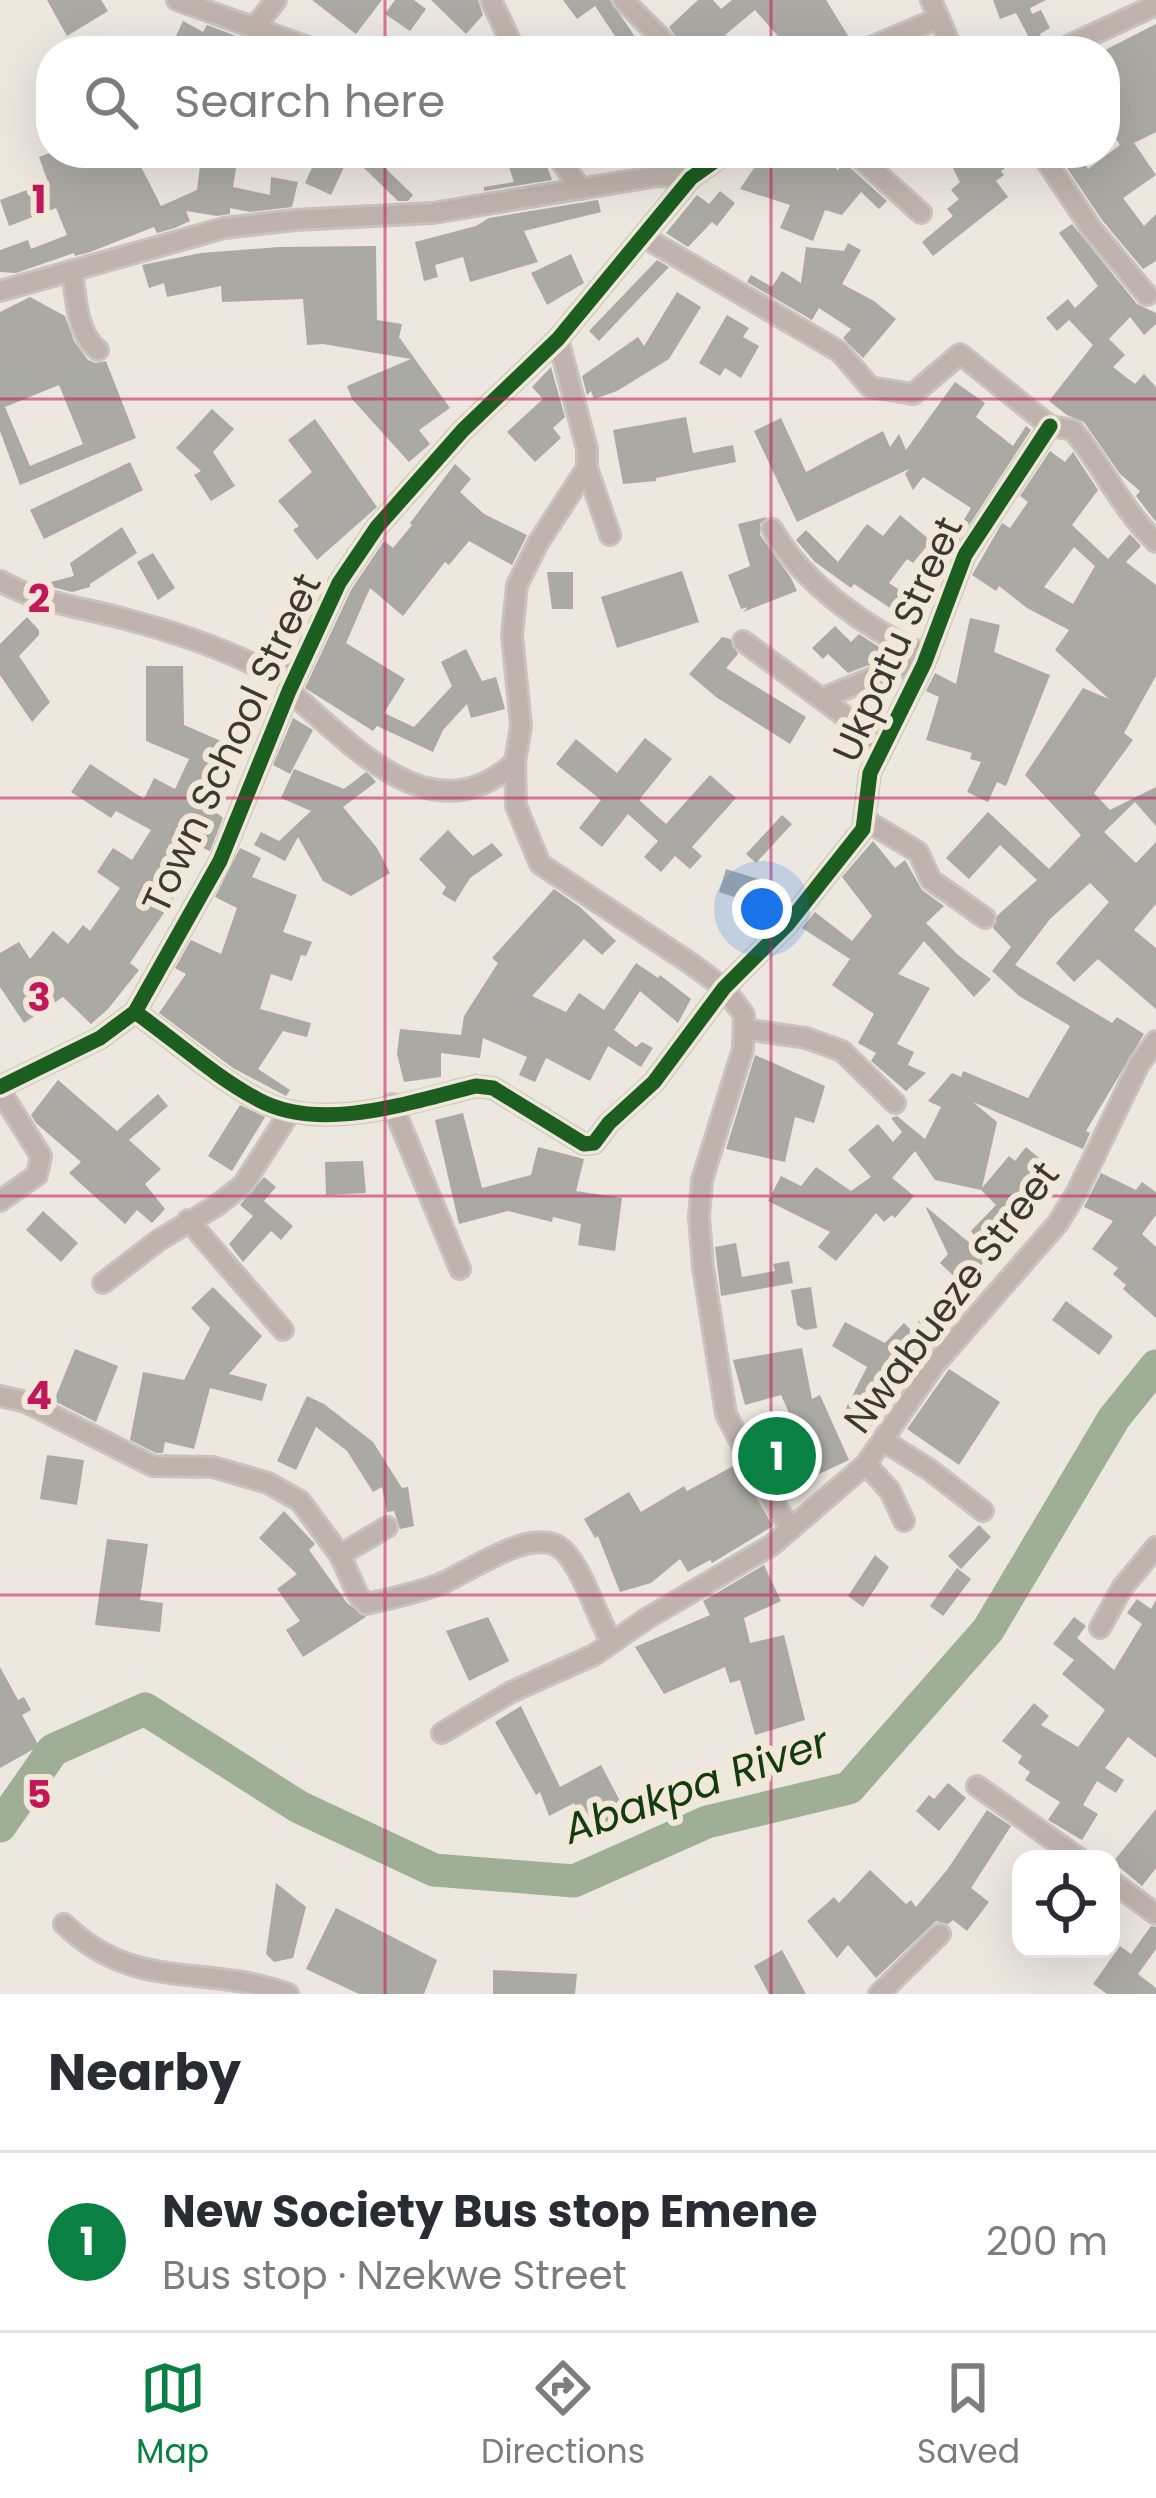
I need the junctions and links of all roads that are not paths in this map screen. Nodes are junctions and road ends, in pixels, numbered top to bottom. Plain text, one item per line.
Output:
1 (177, 0) edge
2 (276, 0) edge
3 (491, 0) edge
4 (622, 0) edge
5 (1156, 5) edge
6 (935, 9) edge
7 (254, 28) junction
8 (277, 36) edge
9 (508, 36) edge
10 (659, 36) edge
11 (888, 36) edge
12 (1089, 36) edge
13 (566, 168) edge
14 (705, 168) edge
15 (871, 168) edge
16 (1051, 168) edge
17 (691, 178) junction
18 (580, 188) junction
19 (921, 213) dead end
20 (644, 237) junction
21 (72, 270) junction
22 (0, 292) edge
23 (1147, 296) dead end
24 (558, 339) junction
25 (98, 350) dead end
26 (1050, 426) junction
27 (587, 468) junction
28 (772, 529) dead end
29 (610, 536) dead end
30 (1156, 542) edge
31 (0, 581) edge
32 (743, 641) dead end
33 (927, 656) junction
34 (302, 659) junction
35 (289, 691) junction
36 (823, 698) junction
37 (884, 745) junction
38 (515, 762) junction
39 (866, 820) junction
40 (985, 918) dead end
41 (724, 988) junction
42 (136, 1012) junction
43 (745, 1029) junction
44 (1156, 1041) edge
45 (0, 1089) edge
46 (895, 1103) dead end
47 (392, 1104) junction
48 (290, 1112) junction
49 (0, 1201) edge
50 (188, 1220) junction
51 (460, 1269) dead end
52 (103, 1283) dead end
53 (283, 1330) dead end
54 (0, 1396) edge
55 (881, 1440) junction
56 (866, 1464) junction
57 (983, 1511) dead end
58 (904, 1521) dead end
59 (387, 1527) dead end
60 (791, 1529) junction
61 (1156, 1547) edge
62 (340, 1555) junction
63 (1100, 1628) dead end
64 (611, 1642) junction
65 (442, 1733) dead end
66 (977, 1786) dead end
67 (1067, 1850) edge
68 (1120, 1886) edge
69 (1153, 1905) edge
70 (64, 1924) dead end
71 (940, 1934) dead end
72 (288, 1994) edge
73 (879, 1994) edge

1 - 7 street
2 - 7 street
3 - 9 street
4 - 10 street
5 - 12 street
6 - 11 street
7 - 8 street
13 - 18 street
14 - 17 street, Town School Street
15 - 19 street
16 - 23 street
17 - 18 street
17 - 20 street, Town School Street
18 - 21 street
20 - 24 street, Town School Street
20 - 26 street
21 - 22 street
21 - 25 street
24 - 27 street
24 - 34 street, Town School Street
26 - 30 street
26 - 33 street, Ukpatu Street
27 - 29 street
27 - 38 street
28 - 33 street
31 - 34 street
32 - 36 street
33 - 36 street
33 - 37 street, Ukpatu Street
34 - 35 street, Town School Street
35 - 38 street
35 - 42 street, Town School Street
36 - 37 street
37 - 39 street, Ukpatu Street
38 - 41 street
39 - 40 street
39 - 41 street, Ukpatu Street
41 - 43 street
41 - 47 street, Ukpatu Street
42 - 45 street, Town School Street
42 - 48 street
43 - 46 street
43 - 60 street
44 - 55 street, Nwabueze Street
45 - 49 street
47 - 48 street
47 - 51 street
48 - 50 street
50 - 52 street
50 - 53 street
54 - 62 street
55 - 56 street, Nwabueze Street
55 - 57 street
56 - 58 street
56 - 60 street, Nwabueze Street
59 - 62 street
60 - 64 street, Nwabueze Street
61 - 63 street
62 - 64 street
64 - 65 street, Nwabueze Street
66 - 67 street
68 - 69 street
70 - 72 street
71 - 73 street

